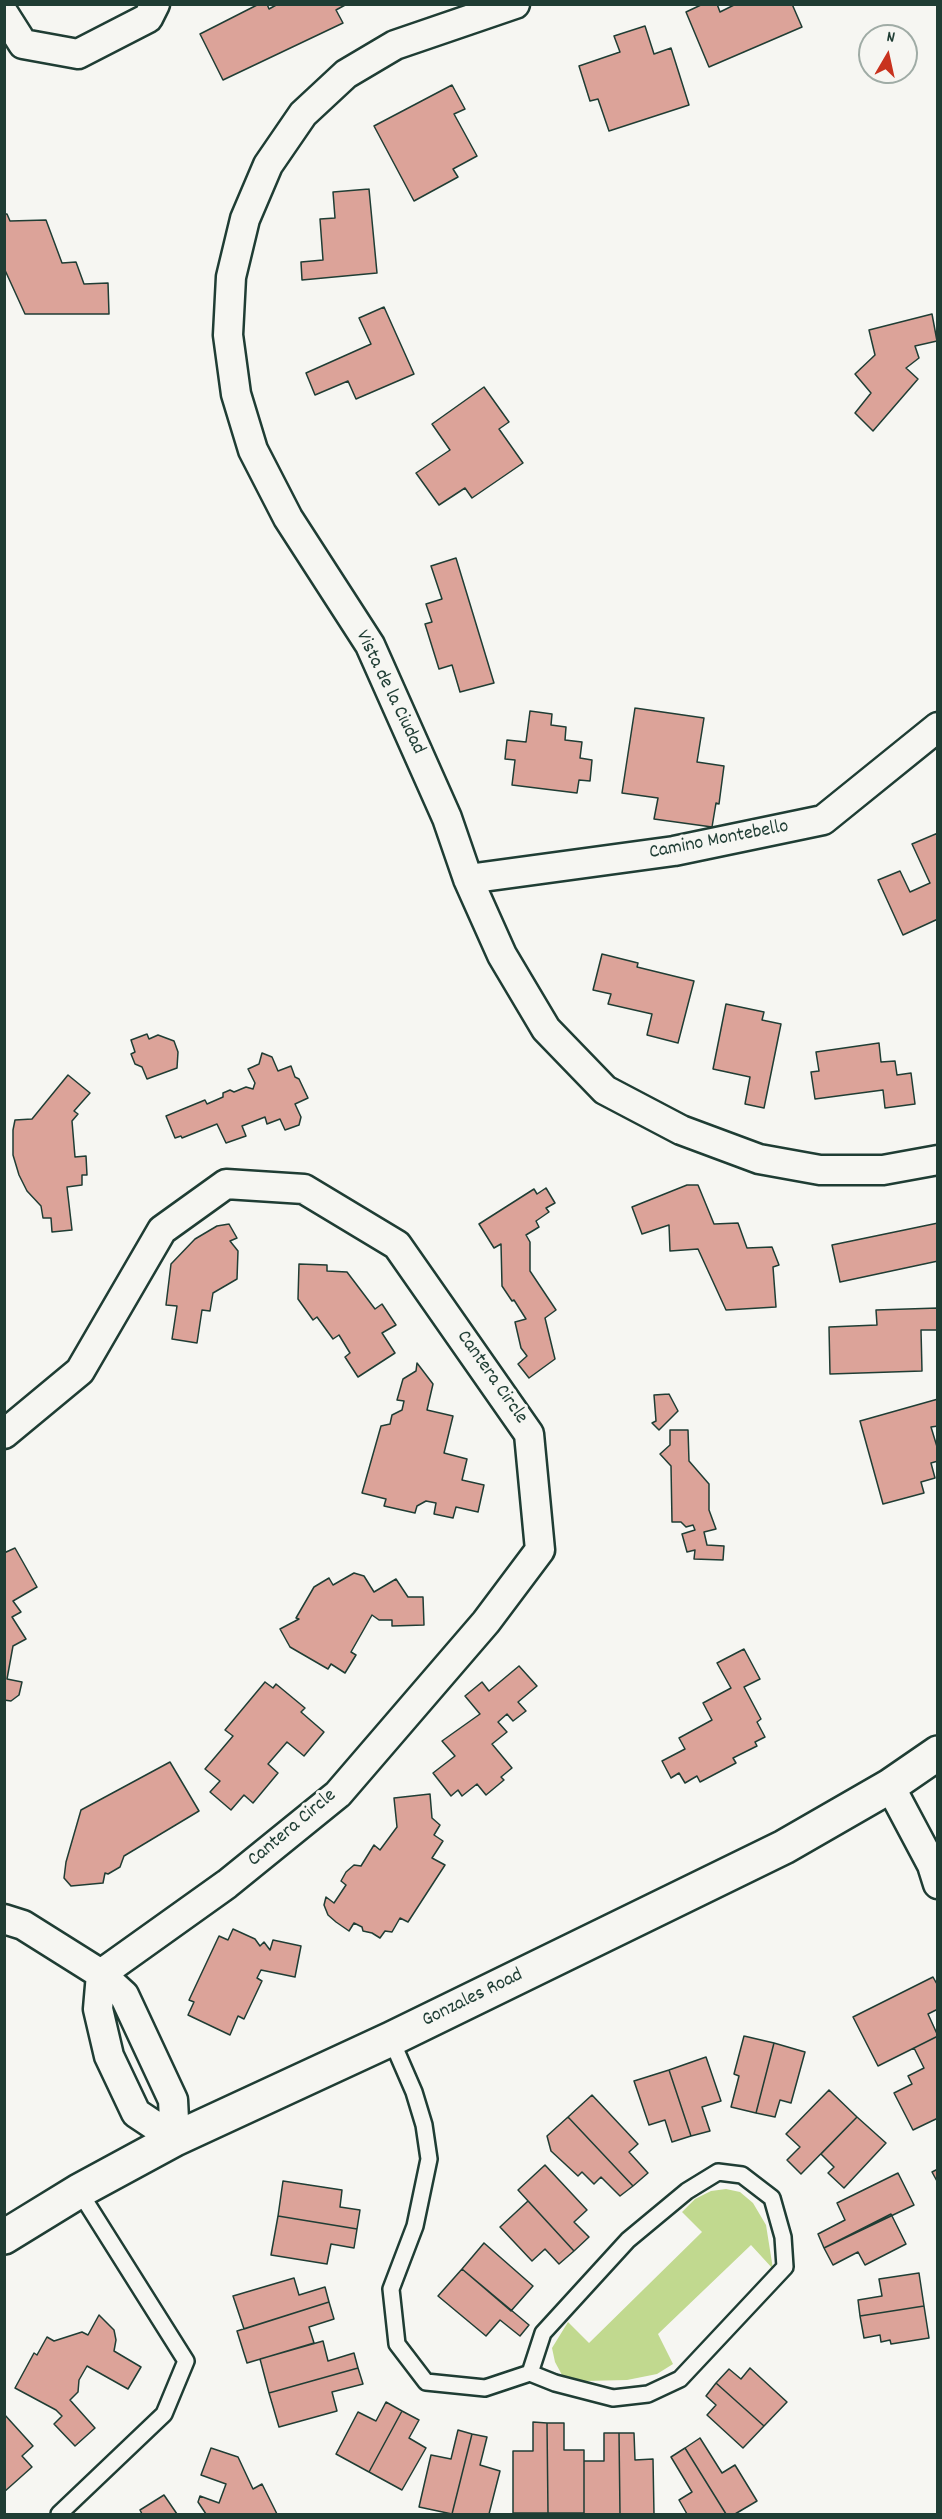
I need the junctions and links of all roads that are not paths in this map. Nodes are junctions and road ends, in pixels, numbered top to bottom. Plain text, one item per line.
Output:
1 (155, 4) edge
2 (515, 4) edge
3 (4, 14) edge
4 (938, 727) edge
5 (468, 879) junction
6 (938, 1160) edge
7 (4, 1434) edge
8 (938, 1753) edge
9 (890, 1786) junction
10 (938, 1884) edge
11 (4, 1919) edge
12 (101, 1974) junction
13 (391, 2039) junction
14 (175, 2139) junction
15 (79, 2191) junction
16 (4, 2238) edge
17 (530, 2373) junction
18 (59, 2514) edge

1 - 3 street
2 - 5 street, Vista de la Ciudad
4 - 5 street, Camino Montebello
5 - 6 street, Vista de la Ciudad
7 - 12 street, Cantera Circle
8 - 9 street, Gonzales Road
9 - 10 street
9 - 13 street, Gonzales Road
11 - 12 street
12 - 14 street
12 - 14 street
13 - 14 street, Gonzales Road
13 - 17 lane
14 - 15 street, Gonzales Road
15 - 16 street, Gonzales Road
15 - 18 lane
17 - 17 lane

